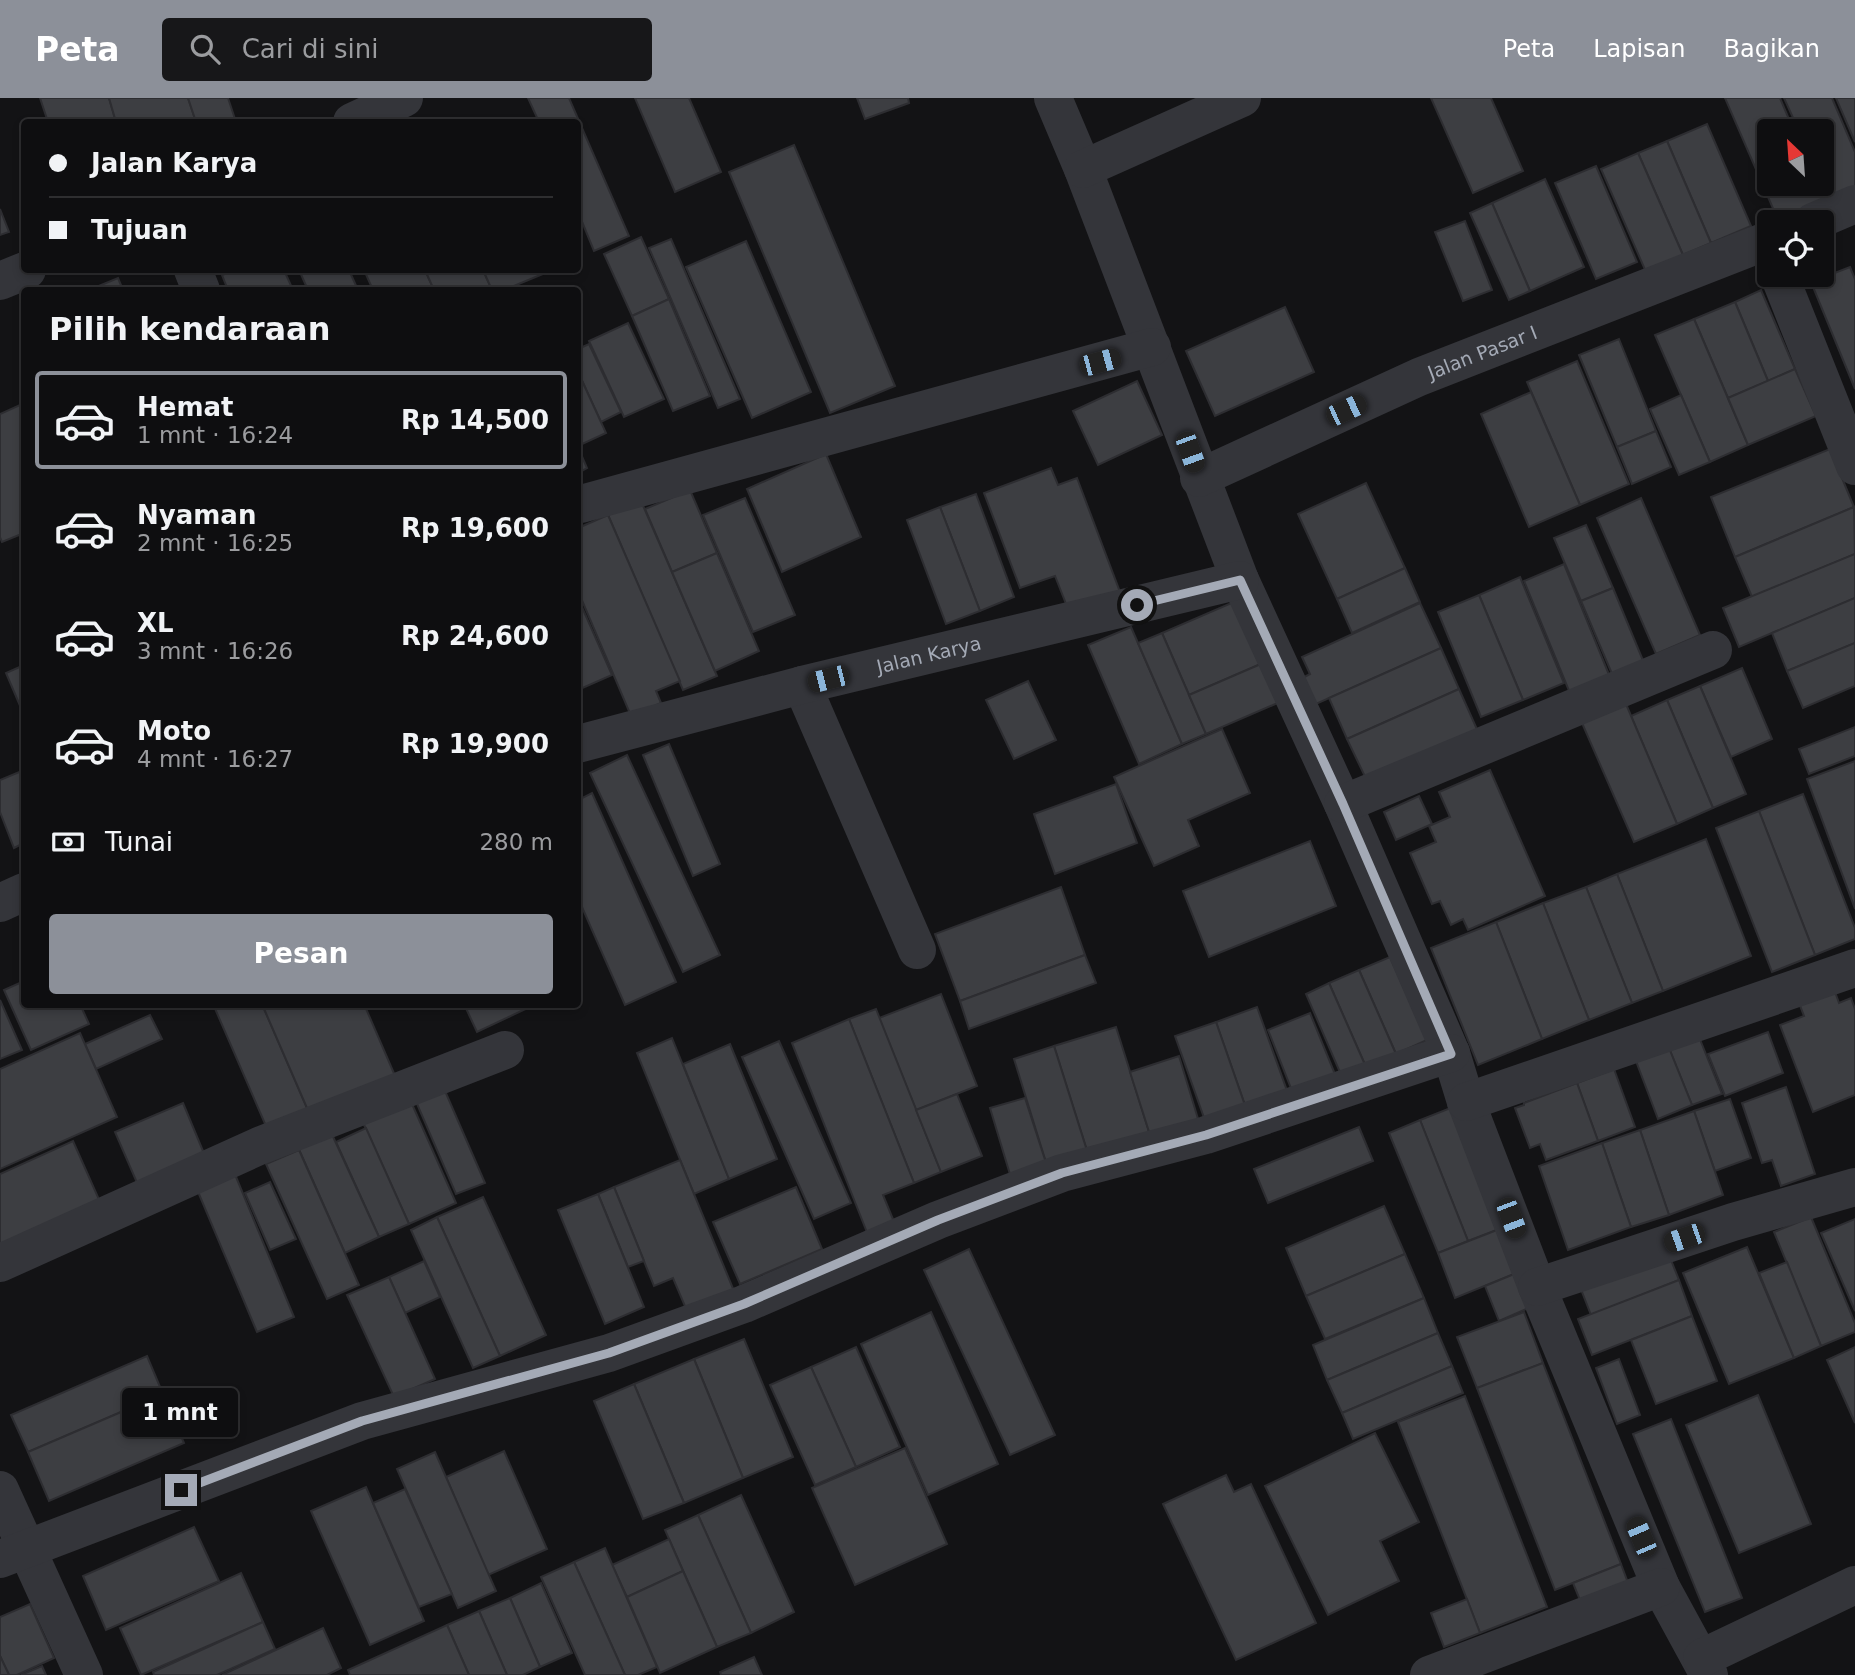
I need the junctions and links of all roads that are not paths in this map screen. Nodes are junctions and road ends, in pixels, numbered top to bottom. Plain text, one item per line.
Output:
1 (404, 98) edge
2 (1054, 98) edge
3 (1242, 98) edge
4 (358, 119) edge
5 (1083, 169) junction
6 (1855, 204) edge
7 (1834, 213) edge
8 (1757, 257) edge
9 (21, 272) edge
10 (0, 281) edge
11 (1785, 287) edge
12 (1152, 347) junction
13 (1855, 467) edge
14 (1199, 478) junction
15 (581, 503) dead end
16 (1240, 580) junction
17 (1713, 650) dead end
18 (802, 685) junction
19 (581, 743) edge
20 (1343, 804) junction
21 (21, 893) edge
22 (0, 903) edge
23 (917, 950) dead end
24 (1855, 968) edge
25 (505, 1050) dead end
26 (1451, 1054) junction
27 (1466, 1102) junction
28 (1855, 1187) edge
29 (0, 1263) edge
30 (1537, 1287) junction
31 (0, 1490) edge
32 (13, 1554) edge
33 (1855, 1585) edge
34 (1661, 1587) junction
35 (1705, 1666) edge
36 (83, 1675) edge
37 (1429, 1675) edge

1 - 4 street
2 - 5 street
3 - 5 street
5 - 12 street
6 - 7 street
8 - 14 street, Jalan Pasar I
9 - 10 street
11 - 13 street
12 - 14 street
12 - 15 street
14 - 16 street
16 - 18 street, Jalan Karya
16 - 20 street
17 - 20 street
18 - 19 street, Jalan Karya
18 - 23 street
20 - 26 street
21 - 22 street
24 - 27 street
25 - 29 street
26 - 27 street
26 - 32 street
27 - 30 street
28 - 30 street
30 - 34 street
31 - 32 street
32 - 36 street
33 - 35 street
34 - 35 street
34 - 37 street

